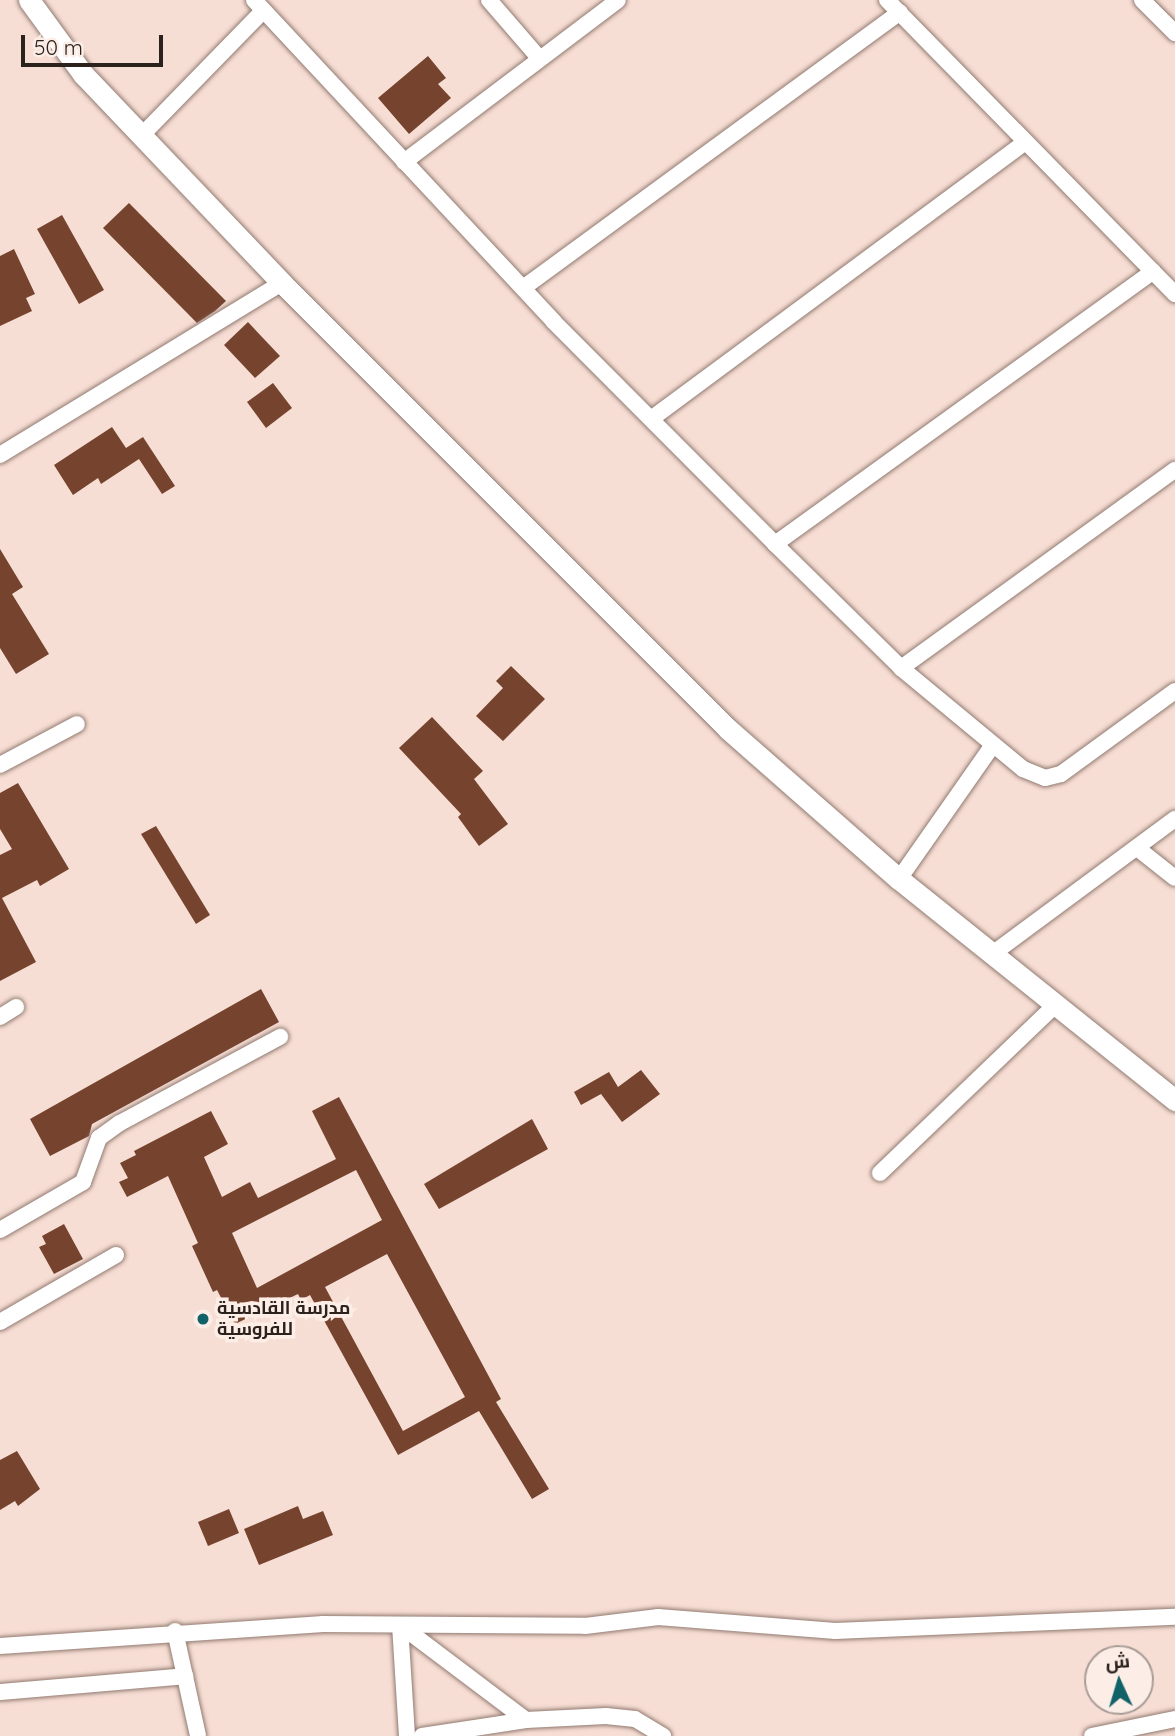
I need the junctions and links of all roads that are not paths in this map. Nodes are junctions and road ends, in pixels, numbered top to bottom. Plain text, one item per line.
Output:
1 (29, 0) edge
2 (489, 0) edge
3 (618, 0) edge
4 (887, 0) edge
5 (1145, 1) edge
6 (258, 6) edge
7 (900, 12) junction
8 (1175, 33) edge
9 (539, 58) junction
10 (142, 135) junction
11 (1026, 142) junction
12 (404, 162) junction
13 (1153, 271) junction
14 (282, 284) junction
15 (523, 288) junction
16 (1175, 294) edge
17 (651, 419) junction
18 (0, 455) edge
19 (1175, 470) edge
20 (775, 544) junction
21 (901, 668) junction
22 (1175, 691) edge
23 (77, 724) dead end
24 (993, 745) junction
25 (0, 765) edge
26 (1175, 819) edge
27 (1137, 848) junction
28 (1175, 878) edge
29 (899, 879) junction
30 (991, 955) junction
31 (1054, 1006) junction
32 (16, 1007) dead end
33 (0, 1017) edge
34 (280, 1037) dead end
35 (1175, 1100) edge
36 (880, 1173) dead end
37 (0, 1230) edge
38 (116, 1255) dead end
39 (0, 1322) edge
40 (1175, 1617) edge
41 (400, 1625) junction
42 (175, 1631) junction
43 (0, 1646) edge
44 (185, 1676) junction
45 (0, 1692) edge
46 (1175, 1719) edge
47 (526, 1720) junction
48 (198, 1736) edge
49 (407, 1736) edge
50 (422, 1736) edge
51 (663, 1736) edge
52 (1093, 1736) edge

1 - 10 street
2 - 9 street
3 - 9 street
4 - 7 street
5 - 8 street
6 - 10 street
6 - 12 street
7 - 11 street
7 - 15 street
9 - 12 street
10 - 14 street
11 - 13 street
11 - 17 street
12 - 15 street
13 - 16 street
13 - 20 street
14 - 18 street
14 - 29 street
15 - 17 street
17 - 20 street
19 - 21 street
20 - 21 street
21 - 24 street
22 - 24 street
23 - 25 street
24 - 29 street
26 - 27 street
27 - 28 street
27 - 30 street
29 - 30 street
30 - 31 street
31 - 35 street
31 - 36 street
32 - 33 street
34 - 37 street
38 - 39 street
40 - 41 street
41 - 42 street
41 - 47 street
41 - 49 street
42 - 43 street
42 - 44 street
44 - 45 street
44 - 48 street
46 - 52 street
47 - 50 street
47 - 51 street

